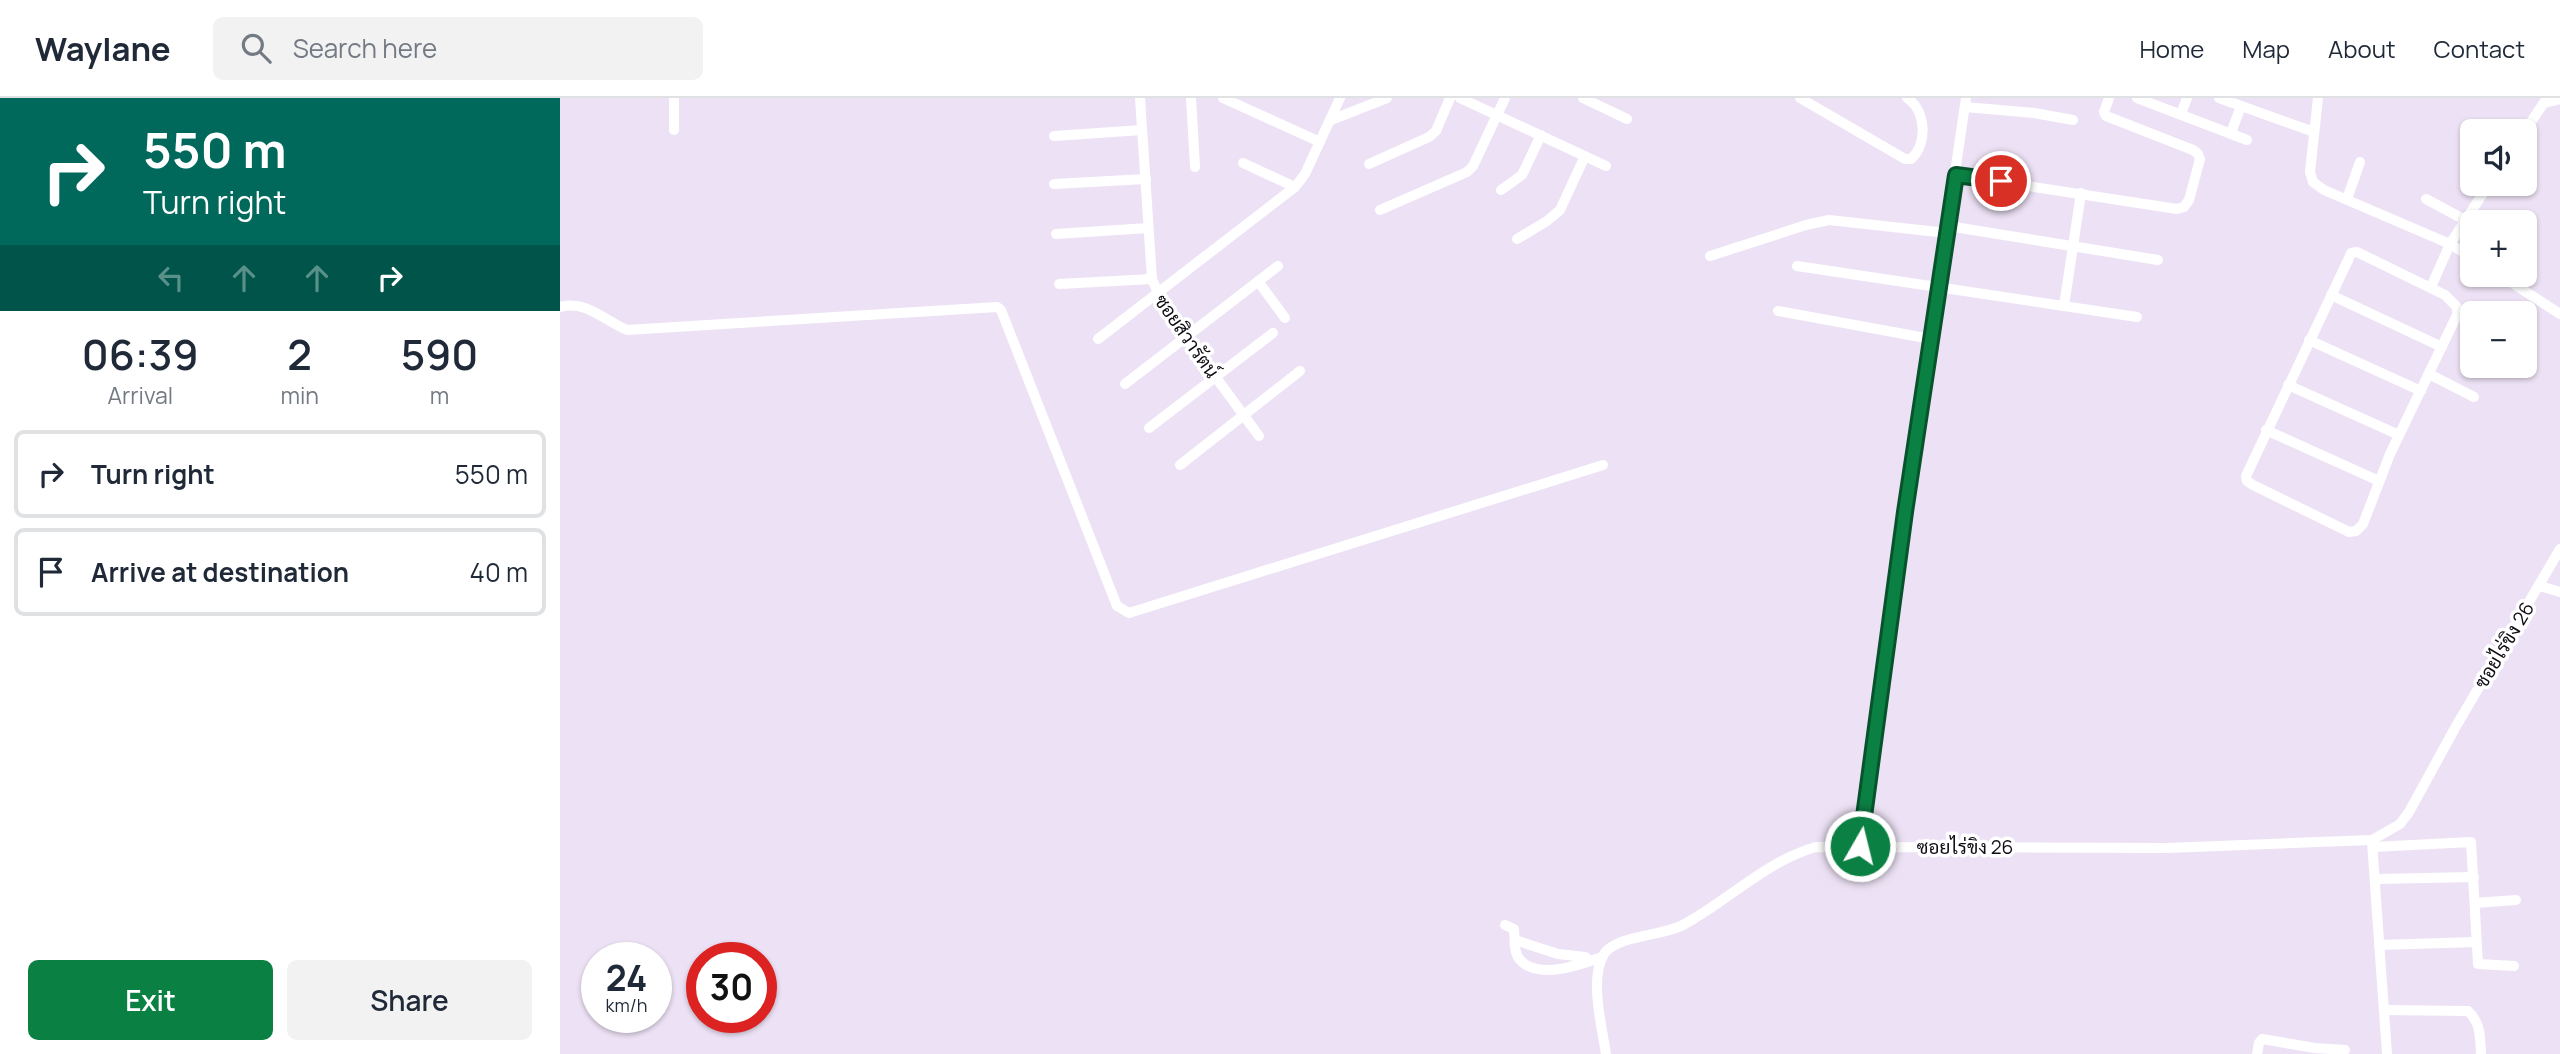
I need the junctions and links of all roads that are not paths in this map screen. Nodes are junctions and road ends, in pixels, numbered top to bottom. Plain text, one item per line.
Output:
1 (674, 98) edge
2 (1140, 98) edge
3 (1191, 98) edge
4 (1223, 98) edge
5 (1340, 98) edge
6 (1387, 98) edge
7 (1450, 98) edge
8 (1460, 98) edge
9 (1505, 98) edge
10 (1583, 98) edge
11 (1800, 98) edge
12 (1907, 98) edge
13 (2109, 98) edge
14 (2186, 98) edge
15 (2219, 98) edge
16 (2318, 98) edge
17 (2142, 99) edge
18 (2560, 99) edge
19 (2545, 101) edge
20 (1966, 102) edge
21 (2241, 106) junction
22 (2181, 114) junction
23 (1496, 115) junction
24 (1627, 119) dead end
25 (2533, 119) edge
26 (1331, 120) junction
27 (2073, 120) dead end
28 (674, 130) dead end
29 (1142, 130) junction
30 (2314, 132) junction
31 (2231, 133) junction
32 (1541, 135) junction
33 (1054, 136) dead end
34 (2247, 139) dead end
35 (1320, 142) junction
36 (1585, 156) junction
37 (2360, 162) dead end
38 (1244, 163) dead end
39 (1368, 164) dead end
40 (1606, 166) dead end
41 (1195, 167) dead end
42 (1956, 175) junction
43 (1146, 179) junction
44 (1054, 184) dead end
45 (1295, 187) junction
46 (1501, 190) dead end
47 (2081, 193) junction
48 (2347, 199) junction
49 (2426, 199) dead end
50 (1380, 210) dead end
51 (2460, 217) edge
52 (1148, 228) junction
53 (2460, 228) edge
54 (1947, 230) junction
55 (1056, 234) dead end
56 (1517, 239) dead end
57 (2450, 244) junction
58 (2073, 246) junction
59 (2460, 250) edge
60 (1710, 256) dead end
61 (2158, 260) dead end
62 (1278, 266) dead end
63 (1797, 267) dead end
64 (1152, 279) junction
65 (1258, 281) junction
66 (1059, 284) dead end
67 (1939, 286) junction
68 (2431, 287) junction
69 (2518, 287) edge
70 (1157, 293) junction
71 (2331, 295) junction
72 (2064, 306) junction
73 (560, 307) edge
74 (1777, 311) dead end
75 (2560, 314) edge
76 (2137, 317) dead end
77 (1285, 318) dead end
78 (1273, 333) dead end
79 (1186, 337) junction
80 (1098, 339) dead end
81 (1930, 339) junction
82 (2309, 340) junction
83 (2442, 347) junction
84 (1300, 371) dead end
85 (2429, 374) junction
86 (1215, 376) junction
87 (1125, 384) dead end
88 (2288, 385) junction
89 (2421, 391) junction
90 (2474, 397) dead end
91 (1245, 416) junction
92 (1149, 428) dead end
93 (2266, 430) junction
94 (2399, 435) junction
95 (1259, 436) dead end
96 (1180, 465) dead end
97 (1603, 465) dead end
98 (2379, 481) junction
99 (2560, 550) edge
100 (2540, 586) junction
101 (2560, 592) edge
102 (2373, 842) junction
103 (1860, 846) junction
104 (2474, 877) junction
105 (2376, 879) junction
106 (2516, 900) dead end
107 (2475, 903) junction
108 (1505, 925) dead end
109 (1515, 940) junction
110 (2476, 942) junction
111 (2378, 945) junction
112 (1602, 957) junction
113 (1590, 961) junction
114 (2514, 966) dead end
115 (2384, 1010) junction
116 (2345, 1050) dead end
117 (1606, 1054) edge
118 (2257, 1054) edge
119 (2387, 1054) edge
120 (2481, 1054) edge

1 - 28 street
2 - 29 street, ซอยสิวารัตน์
3 - 41 street
4 - 35 street
5 - 26 street
6 - 26 street
7 - 39 street
8 - 23 street
9 - 23 street
10 - 24 street
11 - 12 street
13 - 47 street
14 - 22 street
15 - 21 street
16 - 30 street
17 - 22 street
18 - 19 street
19 - 25 street
20 - 27 street
20 - 42 street
21 - 30 street
21 - 31 street
22 - 31 street
23 - 32 street
23 - 50 street
26 - 35 street
29 - 33 street
29 - 43 street, ซอยสิวารัตน์
30 - 48 street
31 - 34 street
32 - 36 street
32 - 46 street
35 - 45 street
36 - 40 street
36 - 56 street
37 - 48 street
38 - 45 street
42 - 47 street
42 - 54 street
43 - 44 street
43 - 52 street, ซอยสิวารัตน์
45 - 70 street
47 - 58 street
48 - 57 street
49 - 51 street
52 - 55 street
52 - 64 street, ซอยสิวารัตน์
53 - 57 street
54 - 58 street
54 - 60 street
54 - 67 street
57 - 59 street
57 - 68 street
58 - 61 street
58 - 72 street
62 - 65 street
63 - 67 street
64 - 66 street
64 - 70 street, ซอยสิวารัตน์
65 - 77 street
65 - 79 street
67 - 72 street
67 - 81 street
68 - 71 street
68 - 83 street
69 - 75 street
70 - 79 street, ซอยสิวารัตน์
70 - 80 street
71 - 82 street
71 - 83 street
72 - 76 street
73 - 97 street
74 - 81 street
78 - 86 street
79 - 86 street, ซอยสิวารัตน์
79 - 87 street
81 - 103 street
82 - 88 street
82 - 89 street
83 - 85 street
84 - 91 street
85 - 89 street
85 - 90 street
86 - 91 street, ซอยสิวารัตน์
86 - 92 street
88 - 93 street
88 - 94 street
89 - 94 street
91 - 95 street, ซอยสิวารัตน์
91 - 96 street
93 - 98 street
93 - 98 street
94 - 98 street
99 - 100 street, ซอยไร่ขิง 26
100 - 101 street
100 - 102 street, ซอยไร่ขิง 26
102 - 103 street, ซอยไร่ขิง 26
102 - 104 street
102 - 105 street
103 - 112 street, ซอยไร่ขิง 26
104 - 105 street
104 - 107 street
105 - 111 street
106 - 107 street
107 - 110 street
108 - 109 street
109 - 113 street
109 - 113 street, ซอยไร่ขิง 26
110 - 111 street
110 - 114 street
111 - 115 street
112 - 113 street, ซอยไร่ขิง 26
112 - 117 street
115 - 119 street
115 - 120 street
116 - 118 street

